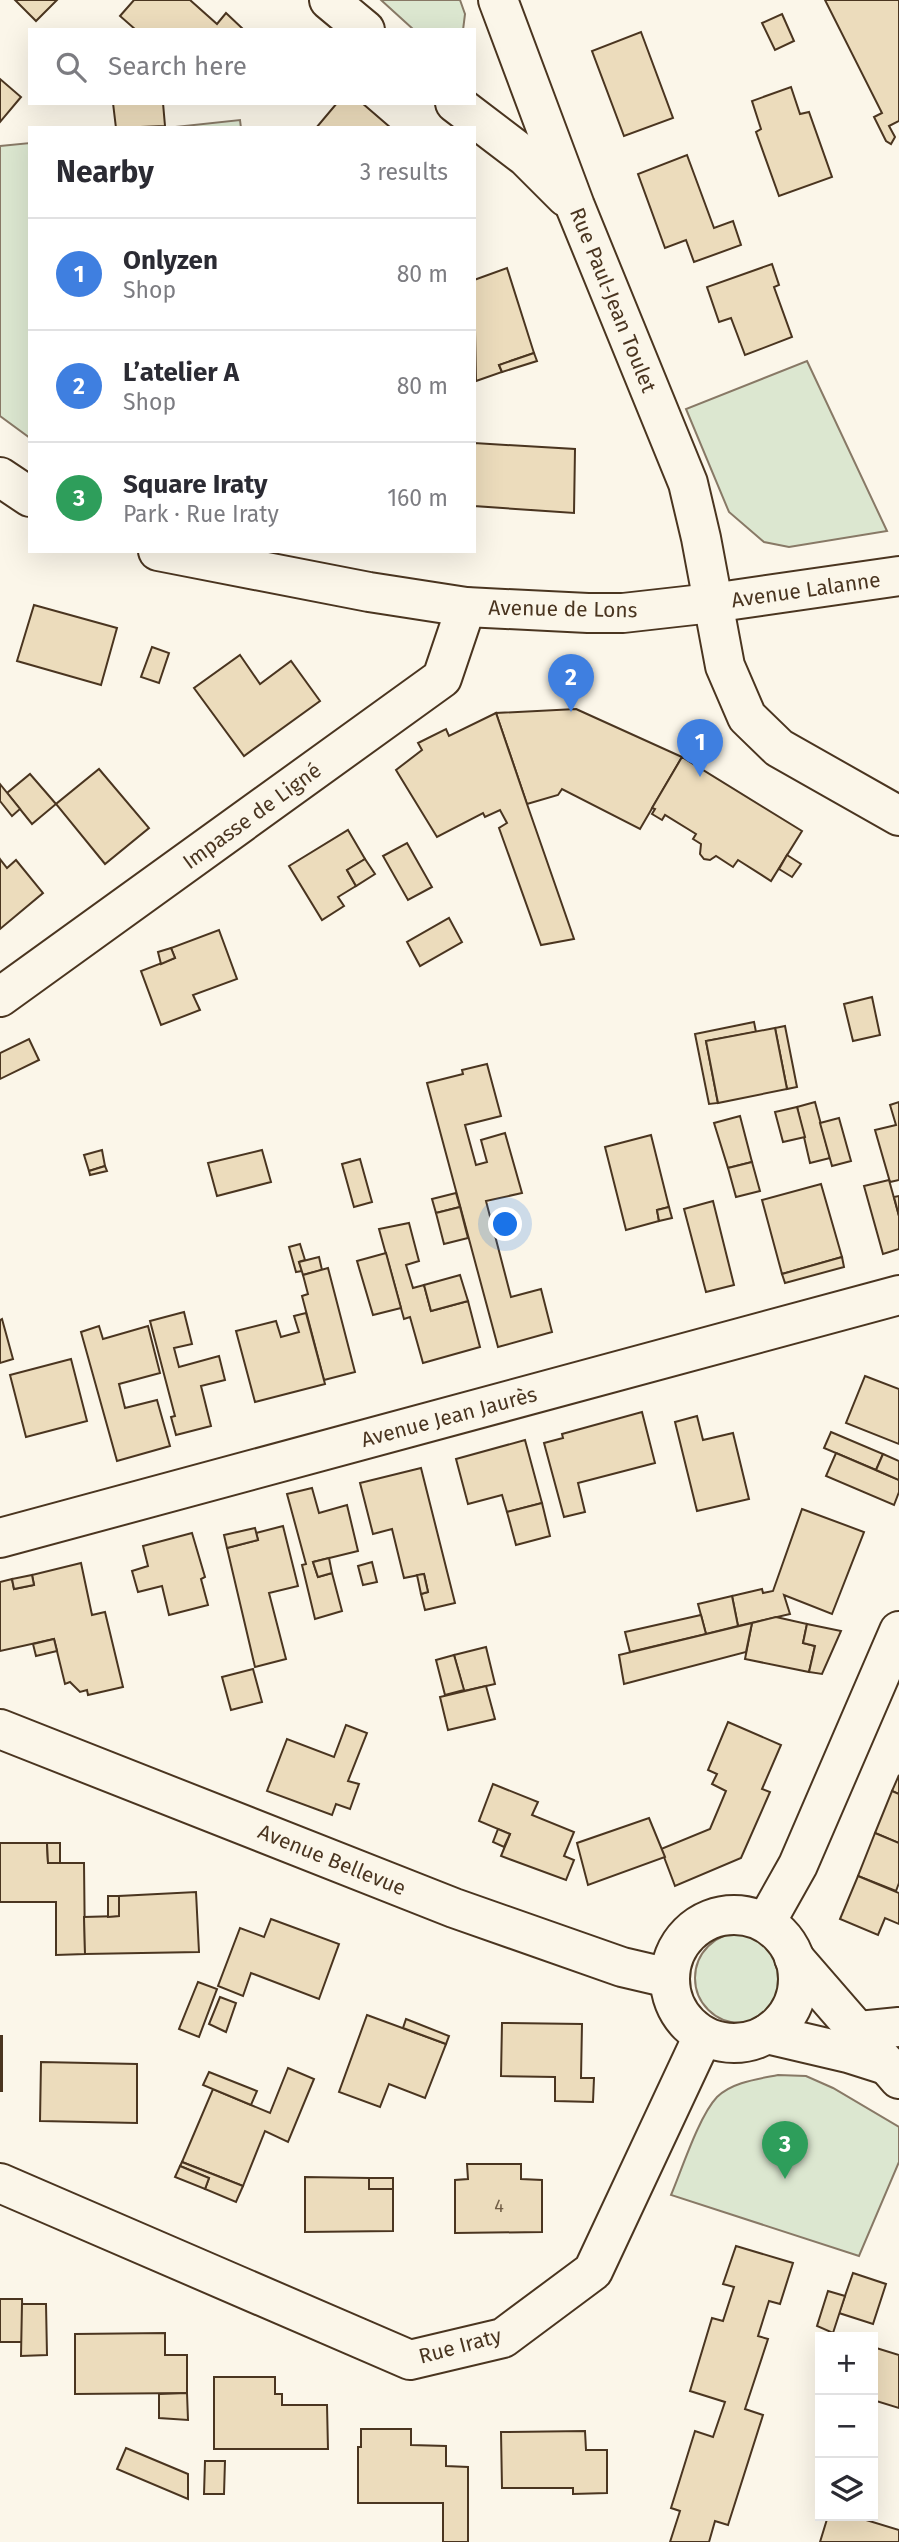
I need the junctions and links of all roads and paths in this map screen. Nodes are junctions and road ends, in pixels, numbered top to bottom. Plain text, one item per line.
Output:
1 (329, 0) edge
2 (498, 0) edge
3 (363, 28) edge
4 (458, 105) edge
5 (575, 206) junction
6 (0, 477) edge
7 (28, 496) edge
8 (168, 553) edge
9 (899, 576) edge
10 (712, 603) junction
11 (466, 607) junction
12 (899, 816) edge
13 (0, 997) edge
14 (899, 1295) edge
15 (0, 1538) edge
16 (899, 1631) edge
17 (0, 1729) edge
18 (766, 1923) junction
19 (794, 1958) junction
20 (669, 1978) junction
21 (899, 2027) edge
22 (859, 2031) junction
23 (767, 2034) junction
24 (703, 2036) junction
25 (894, 2073) edge
26 (0, 2183) edge

1 - 3 street
2 - 5 street, Rue Paul-Jean Toulet
4 - 5 street
5 - 10 street, Rue Paul-Jean Toulet
6 - 7 street
8 - 11 street, Avenue de Lons
9 - 10 street, Avenue Lalanne
10 - 11 street, Avenue de Lons
10 - 12 street
11 - 13 street, Impasse de Ligné
14 - 15 street, Avenue Jean Jaurès
16 - 18 street
17 - 20 street, Avenue Bellevue
18 - 19 street
18 - 20 street
19 - 22 street
19 - 23 street
20 - 24 street
21 - 22 street
22 - 25 street
23 - 24 street
23 - 25 street
24 - 26 street, Rue Iraty

